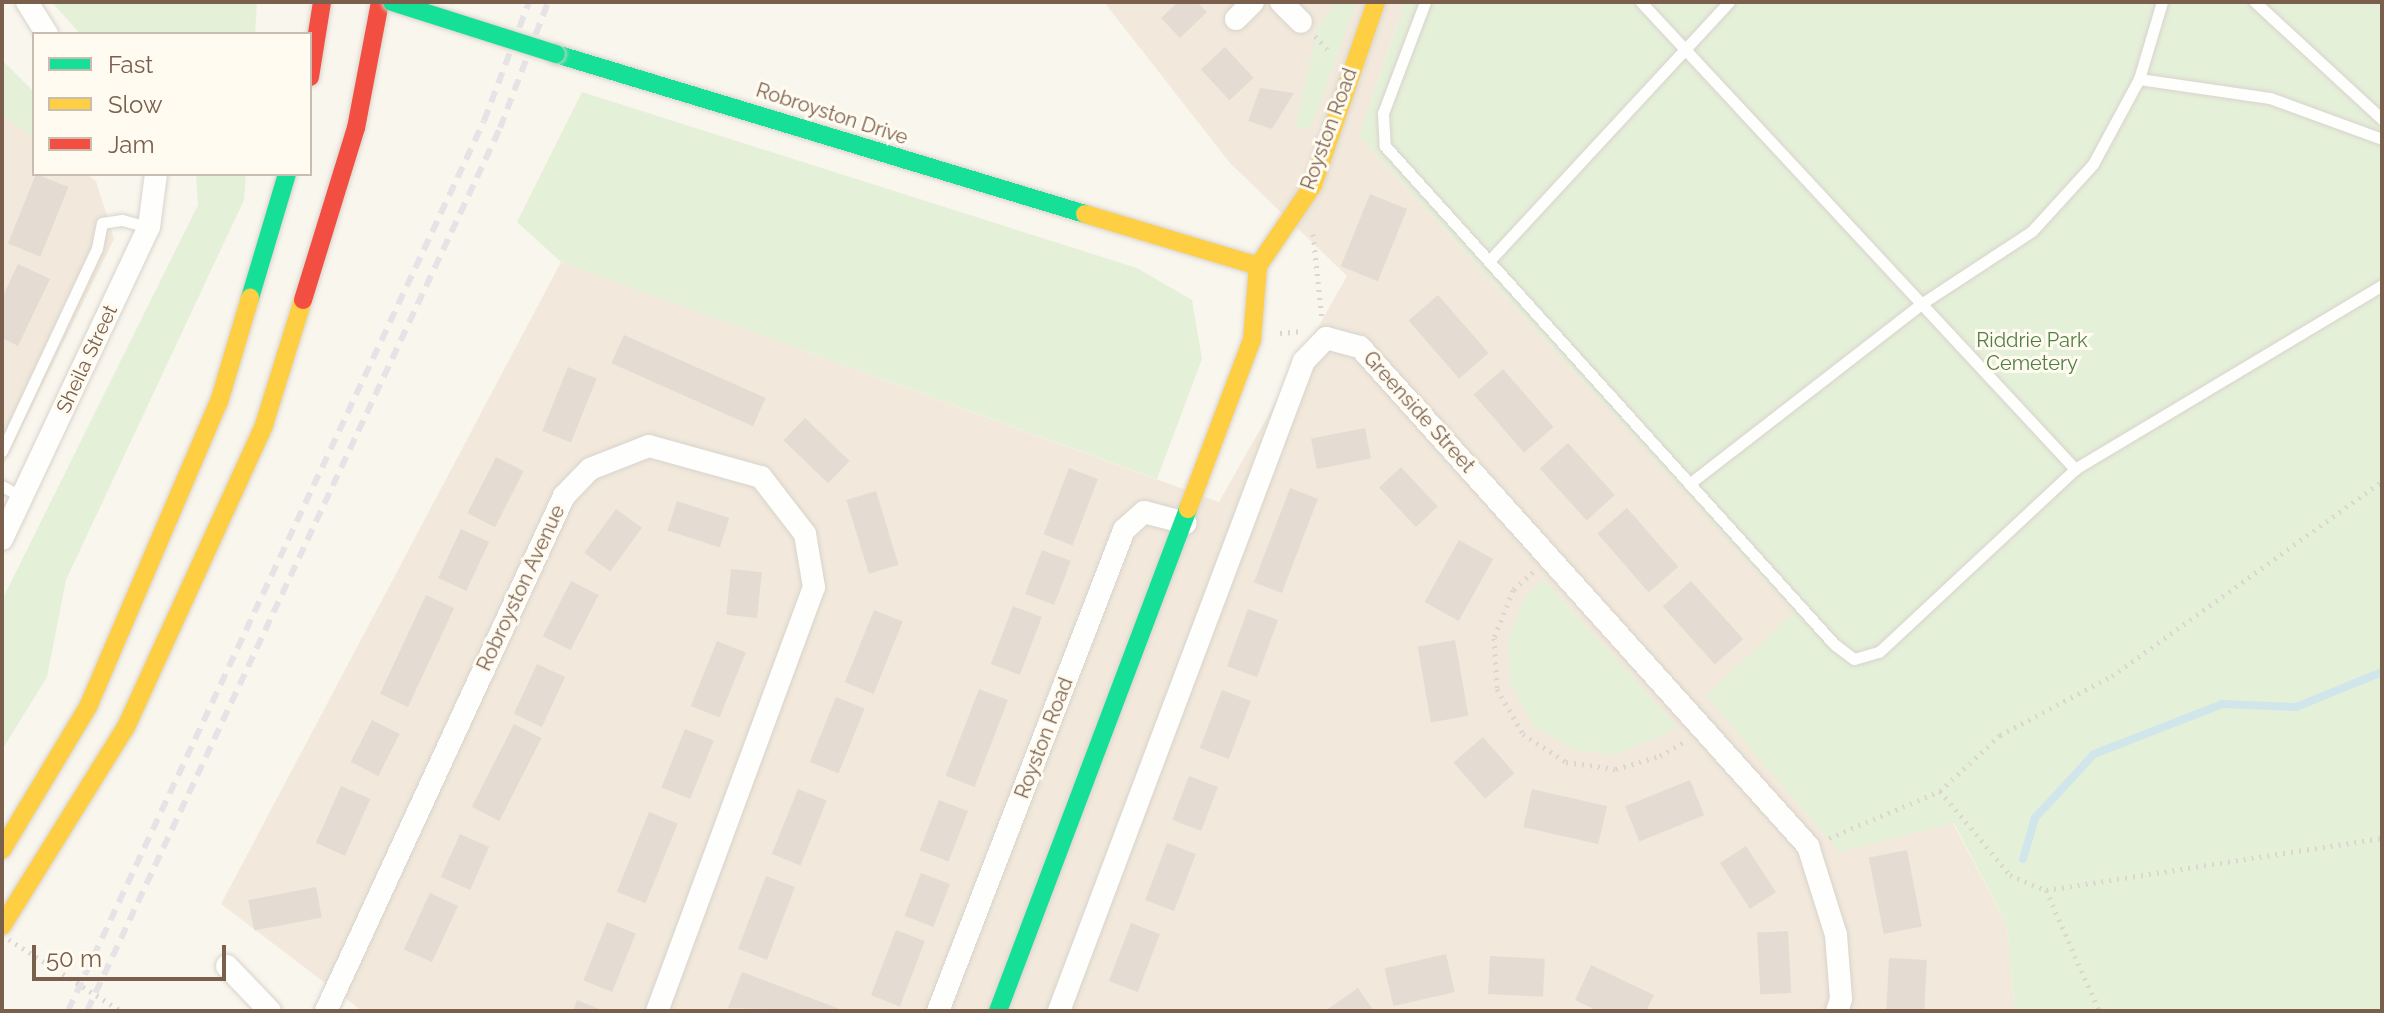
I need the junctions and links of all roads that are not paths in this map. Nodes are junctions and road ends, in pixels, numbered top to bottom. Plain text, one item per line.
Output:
1 (27, 2) edge
2 (322, 2) edge
3 (380, 2) edge
4 (392, 2) edge
5 (1253, 2) edge
6 (1281, 2) edge
7 (1376, 2) edge
8 (1425, 2) edge
9 (1641, 2) edge
10 (1729, 2) edge
11 (2162, 2) edge
12 (2255, 2) edge
13 (1236, 19) dead end
14 (1301, 22) road end
15 (46, 32) edge
16 (1686, 50) junction
17 (312, 64) edge
18 (2139, 79) junction
19 (2382, 119) edge
20 (2382, 139) edge
21 (156, 176) edge
22 (286, 176) edge
23 (149, 227) junction
24 (1489, 261) junction
25 (1258, 266) junction
26 (2382, 285) edge
27 (1921, 304) junction
28 (2, 451) edge
29 (2075, 469) junction
30 (1689, 484) junction
31 (12, 492) edge
32 (1186, 523) junction
33 (2, 539) edge
34 (2, 850) edge
35 (2, 926) edge
36 (227, 966) dead end
37 (270, 1011) edge
38 (326, 1011) edge
39 (657, 1011) edge
40 (938, 1011) edge
41 (998, 1011) edge
42 (1059, 1011) edge
43 (1837, 1011) edge

1 - 15 street
2 - 17 main road
3 - 35 main road
4 - 25 main road, Robroyston Drive, bridge
5 - 13 street
6 - 14 street
7 - 25 main road, Royston Road
8 - 24 lane
9 - 16 lane
10 - 16 lane
11 - 18 lane
12 - 19 lane
16 - 24 lane
16 - 27 lane
18 - 20 lane
18 - 27 lane
21 - 23 street, Sheila Street
22 - 34 main road
23 - 28 lane
23 - 31 street, Sheila Street
24 - 30 lane
25 - 32 main road, Royston Road
26 - 29 lane
27 - 29 lane
27 - 30 lane
29 - 30 lane
31 - 33 street, Sheila Street
32 - 40 street, Royston Road
32 - 41 main road, Royston Road
36 - 37 street
38 - 39 street, Robroyston Avenue
42 - 43 street, Greenside Street

